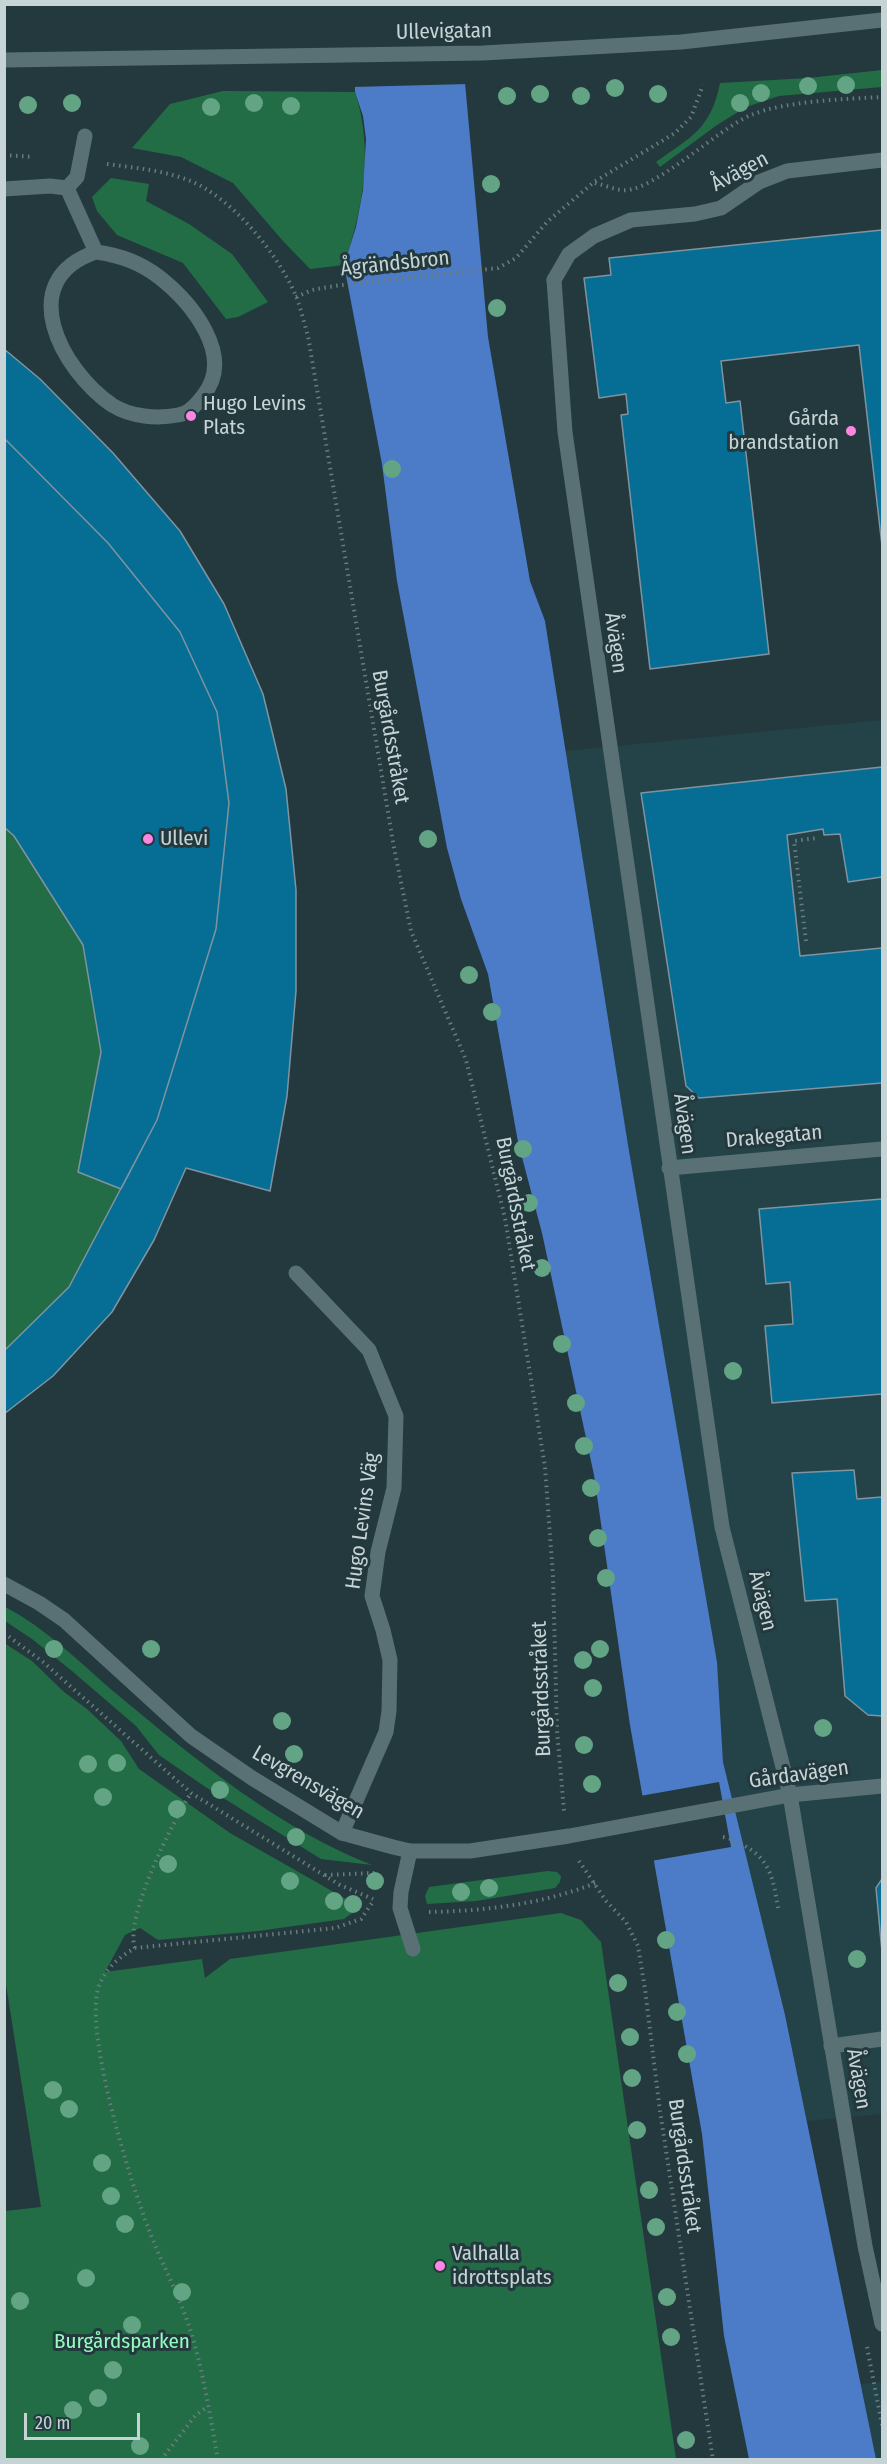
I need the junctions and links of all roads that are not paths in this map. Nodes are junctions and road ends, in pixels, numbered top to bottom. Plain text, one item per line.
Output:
1 (882, 20) edge
2 (4, 60) edge
3 (84, 136) dead end
4 (882, 160) edge
5 (67, 188) junction
6 (4, 189) edge
7 (96, 252) junction
8 (882, 1149) edge
9 (669, 1168) junction
10 (296, 1273) dead end
11 (4, 1584) edge
12 (882, 1786) edge
13 (790, 1795) junction
14 (721, 1808) joint
15 (342, 1833) junction
16 (410, 1851) junction
17 (412, 1949) dead end
18 (882, 2039) edge
19 (831, 2046) junction
20 (882, 2324) edge

1 - 2 street, Ullevigatan
3 - 5 street
4 - 9 street, Åvägen
5 - 6 street
5 - 7 street
7 - 7 street
8 - 9 street, Drakegatan
9 - 13 street, Åvägen
10 - 15 street, Hugo Levins Väg
11 - 15 street, Levgrensvägen
12 - 13 street, Gårdavägen
13 - 14 street, Gårdavägen
13 - 19 street, Åvägen
14 - 16 street, Levgrensvägen
15 - 16 street, Levgrensvägen
16 - 17 street
18 - 19 street
19 - 20 street, Åvägen

